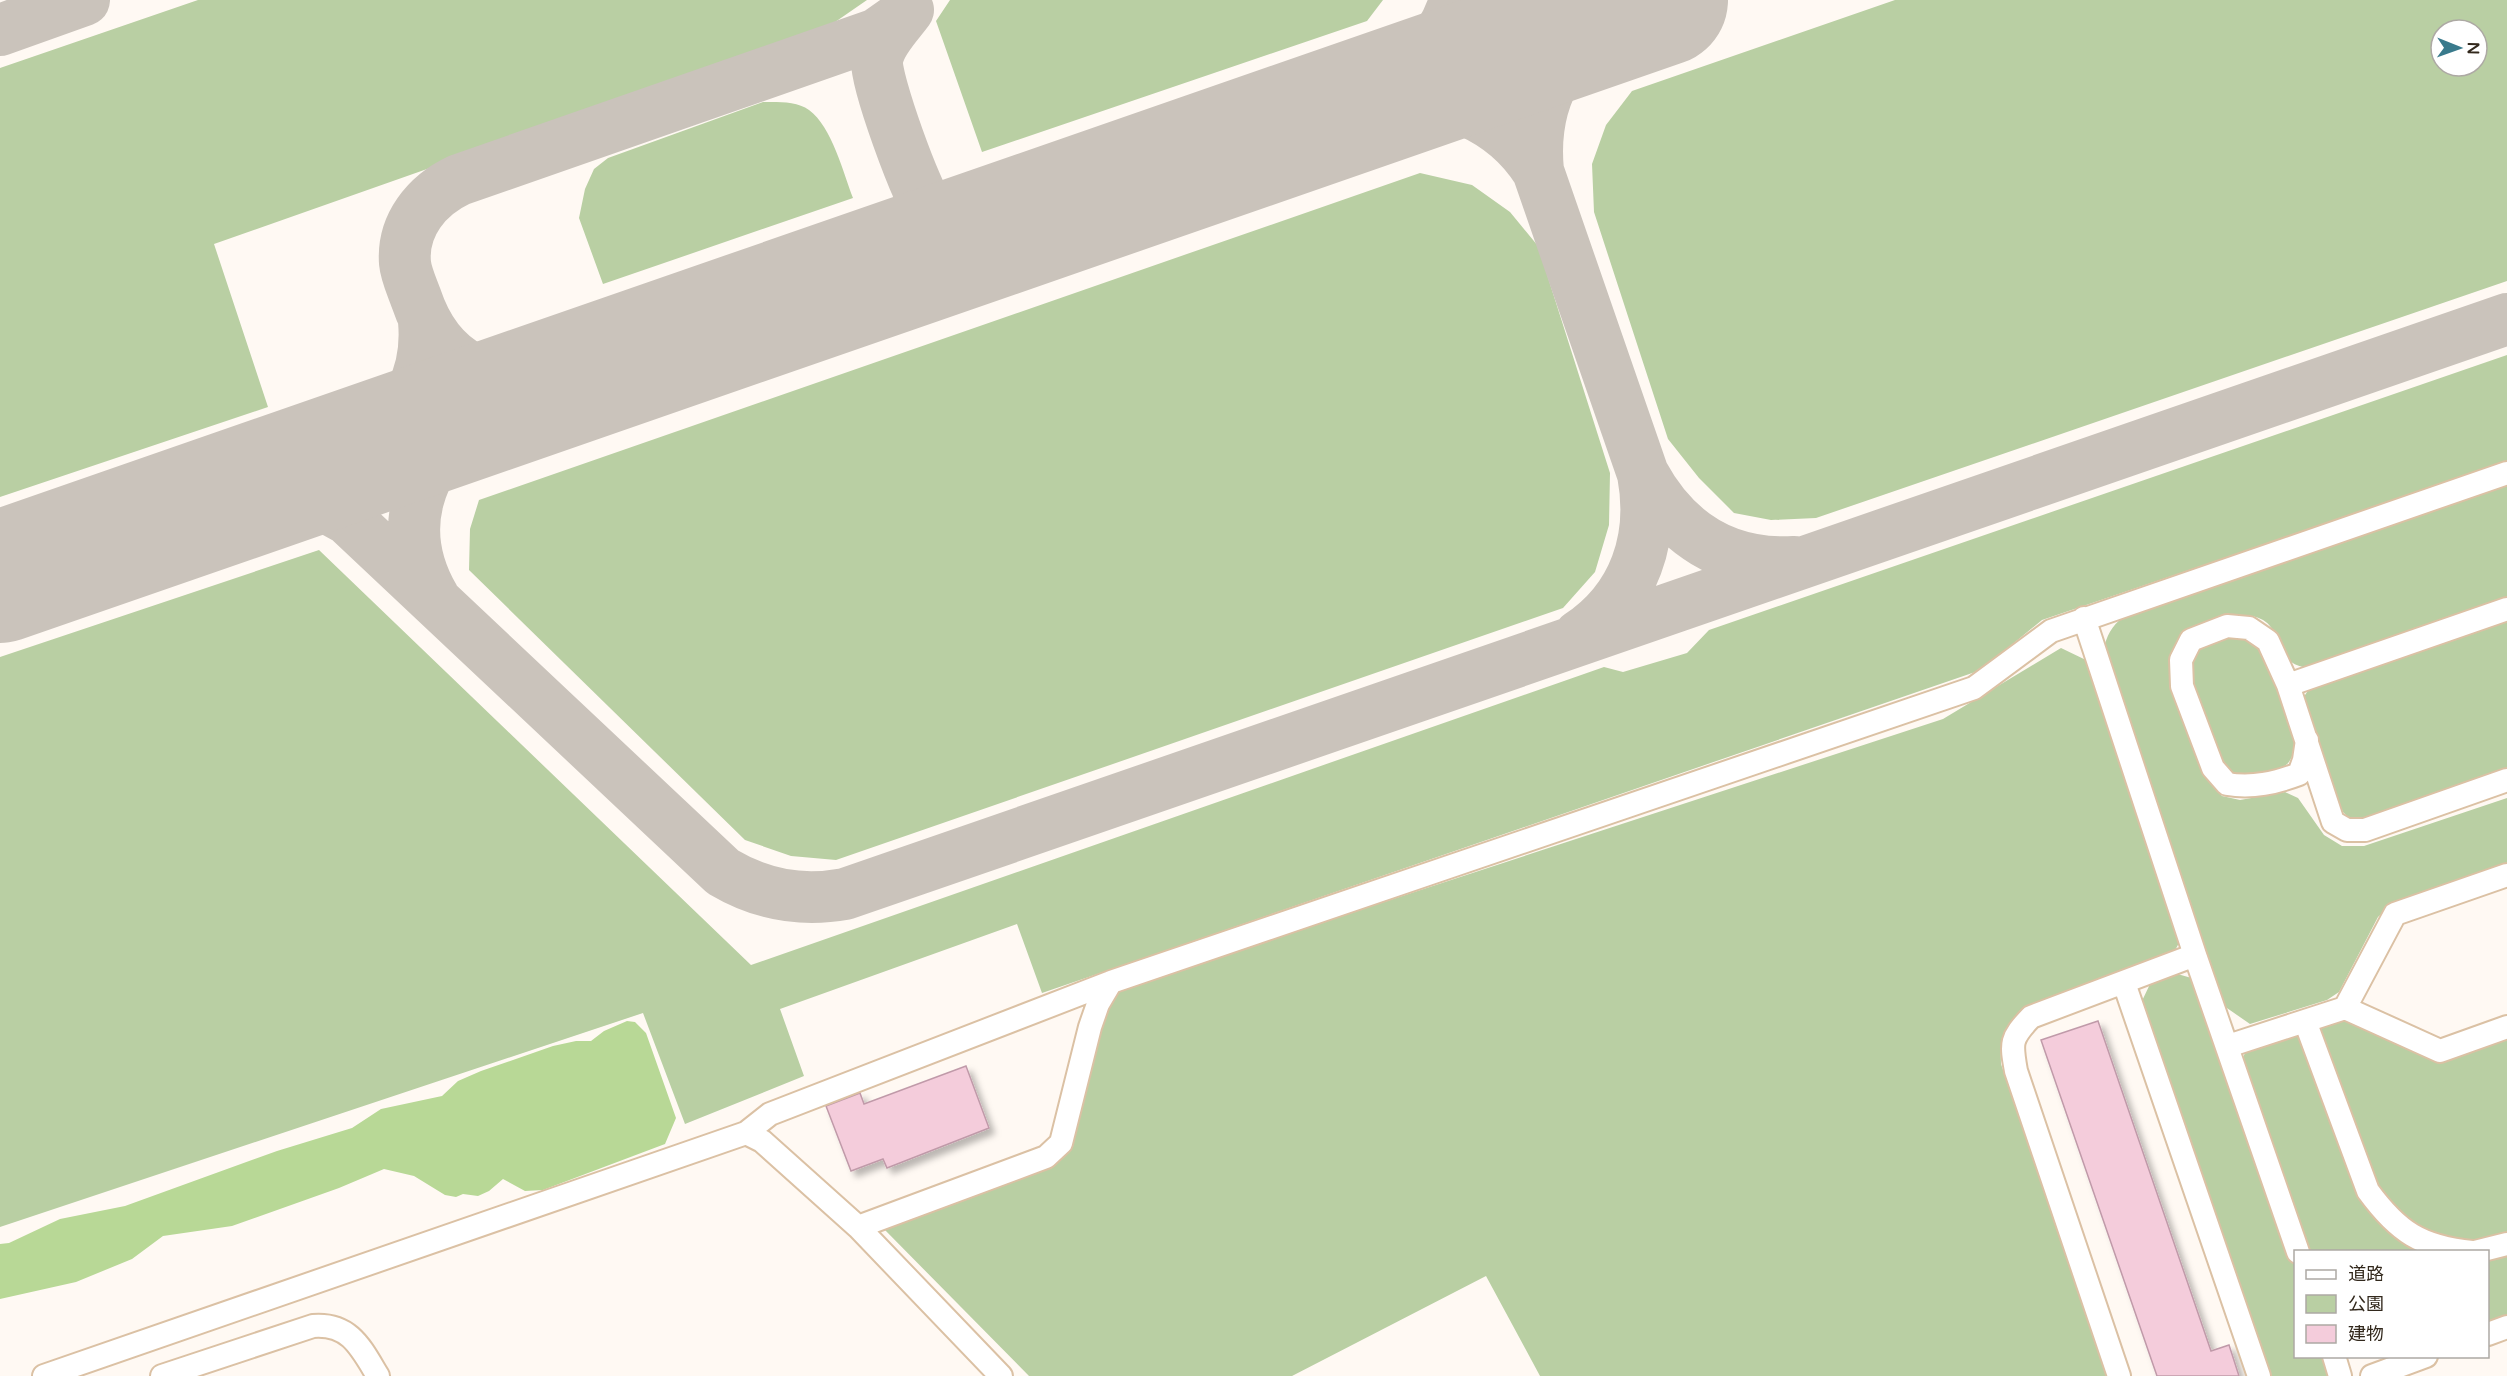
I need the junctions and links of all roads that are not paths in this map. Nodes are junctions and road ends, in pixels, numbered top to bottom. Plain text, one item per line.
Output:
1 (2507, 472) edge
2 (2507, 609) edge
3 (2084, 618) junction
4 (2288, 685) junction
5 (2307, 740) junction
6 (2507, 780) edge
7 (2507, 875) edge
8 (2195, 955) junction
9 (1111, 982) junction
10 (2124, 983) junction
11 (2345, 1008) junction
12 (2305, 1021) junction
13 (2507, 1027) edge
14 (2228, 1046) junction
15 (746, 1133) junction
16 (858, 1227) junction
17 (2507, 1244) edge
18 (2298, 1250) edge
19 (2459, 1250) edge
20 (2479, 1250) edge
21 (2507, 1327) edge
22 (2489, 1333) edge
23 (2335, 1358) edge
24 (2421, 1358) edge
25 (44, 1376) edge
26 (162, 1376) edge
27 (378, 1376) edge
28 (1001, 1376) edge
29 (2119, 1376) edge
30 (2259, 1376) edge
31 (2340, 1376) edge
32 (2372, 1376) edge

1 - 3 street
2 - 4 street
3 - 8 street
3 - 9 street
4 - 5 street
4 - 5 street
5 - 6 street
7 - 11 street
8 - 10 street
8 - 14 street
9 - 15 street
9 - 16 street
10 - 29 street
10 - 30 street
11 - 12 street
11 - 13 street
12 - 14 street
12 - 19 street
14 - 18 street
15 - 16 street
15 - 25 street
16 - 28 street
17 - 20 street
21 - 22 street
23 - 31 street
24 - 32 street
26 - 27 street

